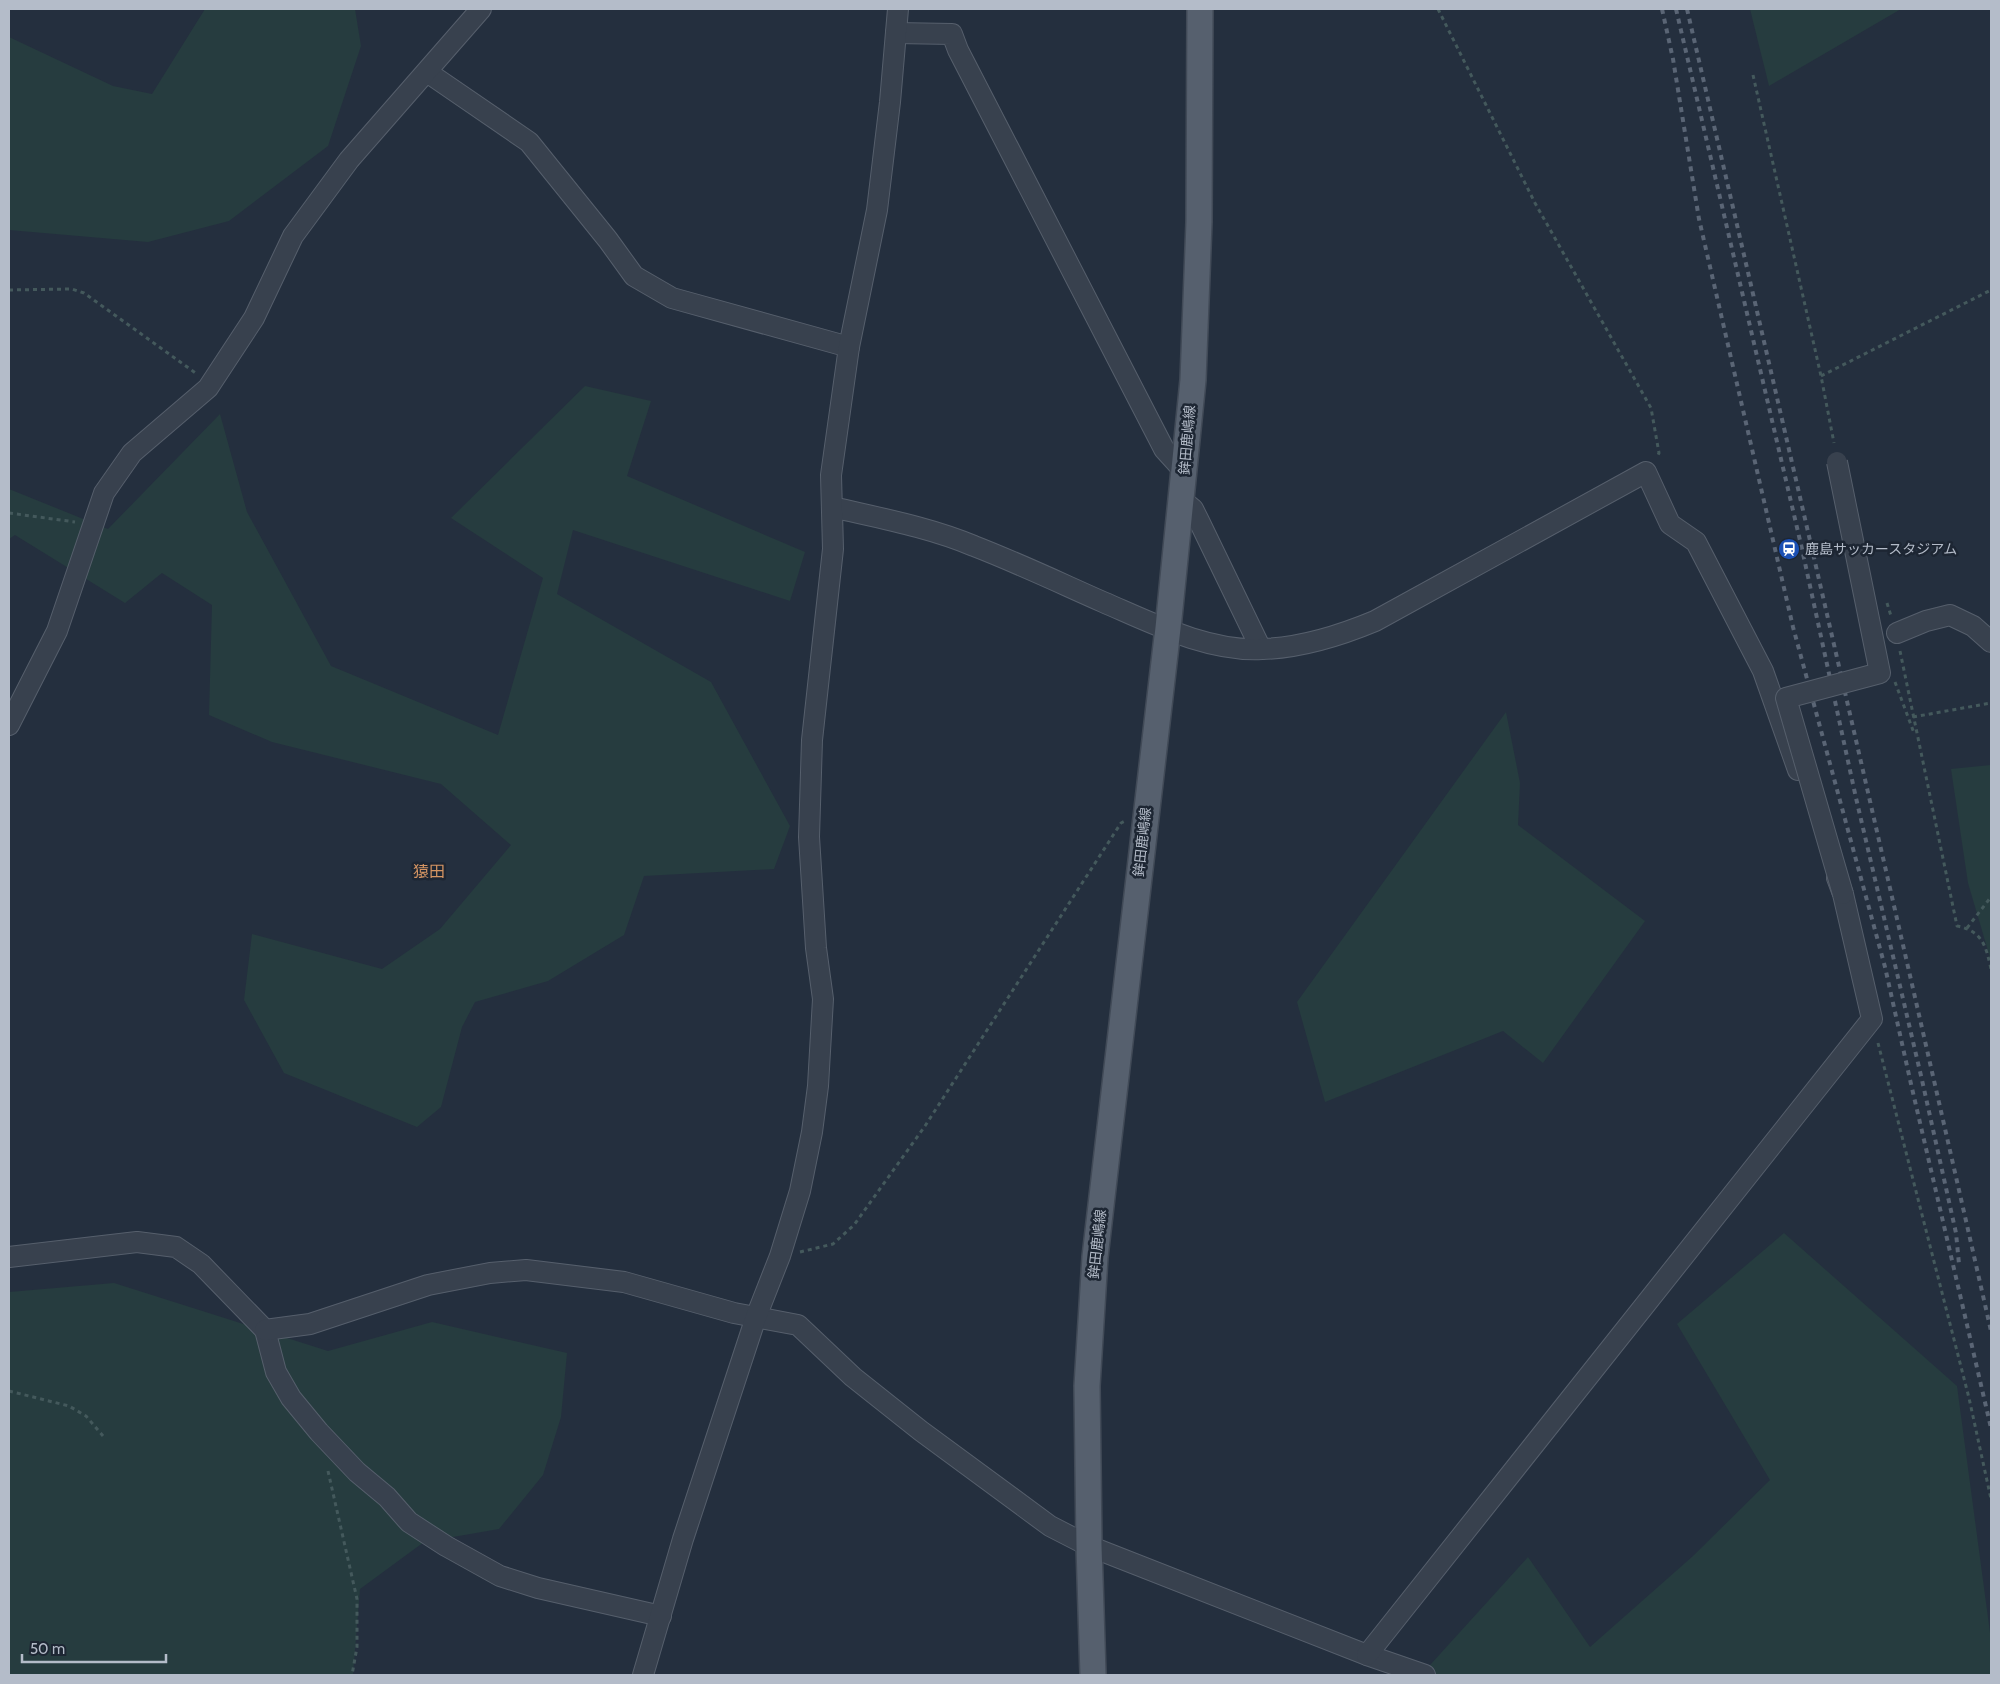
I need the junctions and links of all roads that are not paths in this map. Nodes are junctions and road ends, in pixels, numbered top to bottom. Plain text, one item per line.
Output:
1 (481, 9) edge
2 (898, 9) edge
3 (1200, 9) edge
4 (896, 33) junction
5 (427, 72) junction
6 (849, 347) junction
7 (1837, 462) dead end
8 (1184, 471) junction
9 (1182, 500) junction
10 (832, 507) junction
11 (1168, 628) junction
12 (1897, 633) dead end
13 (1991, 642) edge
14 (1261, 649) junction
15 (9, 726) edge
16 (1843, 894) junction
17 (9, 1257) edge
18 (756, 1317) junction
19 (265, 1330) junction
20 (1089, 1546) junction
21 (661, 1616) junction
22 (1367, 1655) junction
23 (643, 1675) edge
24 (1093, 1675) edge
25 (1425, 1675) edge

1 - 5 street
2 - 4 street
3 - 8 main road, 鉾田鹿嶋線
4 - 6 street
4 - 8 street
5 - 6 street
5 - 15 street
6 - 10 street
7 - 16 street, bridge
8 - 9 main road, 鉾田鹿嶋線
9 - 11 main road, 鉾田鹿嶋線
9 - 14 street
10 - 11 street
10 - 18 street
11 - 14 street
11 - 20 main road, 鉾田鹿嶋線
12 - 13 street
14 - 16 street
16 - 22 street
17 - 19 street
18 - 19 street
18 - 20 street
18 - 21 street
19 - 21 street
20 - 22 street
20 - 24 main road, 鉾田鹿嶋線
21 - 23 street
22 - 25 street

